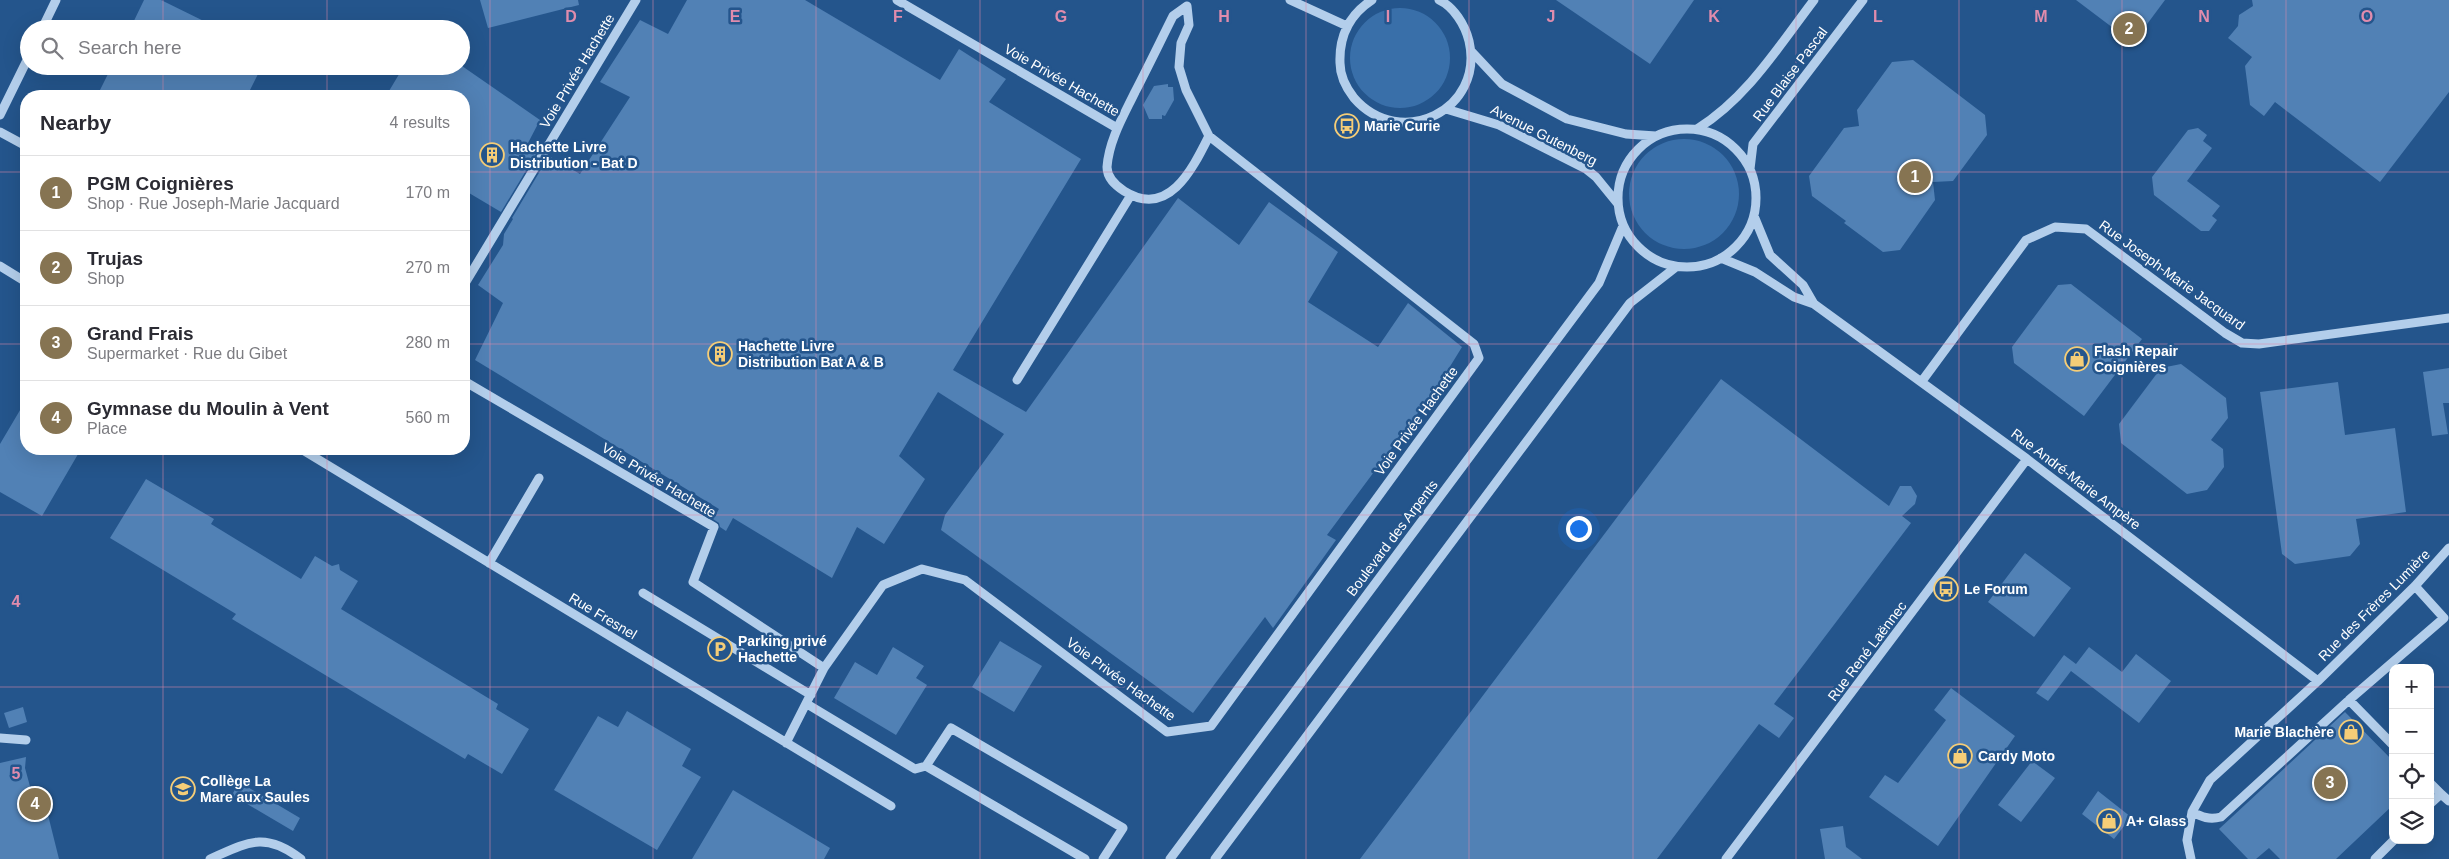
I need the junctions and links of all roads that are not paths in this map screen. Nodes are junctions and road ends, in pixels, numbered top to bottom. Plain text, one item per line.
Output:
1 (56, 0) edge
2 (636, 0) edge
3 (897, 0) edge
4 (1290, 0) edge
5 (1372, 0) edge
6 (1814, 0) edge
7 (1863, 0) edge
8 (1442, 1) edge
9 (1188, 3) edge
10 (46, 20) edge
11 (1346, 26) junction
12 (1472, 52) junction
13 (20, 74) edge
14 (1446, 109) junction
15 (0, 115) edge
16 (1117, 128) junction
17 (1697, 129) junction
18 (0, 132) edge
19 (1209, 136) junction
20 (1656, 136) junction
21 (20, 143) edge
22 (1750, 169) junction
23 (1131, 196) junction
24 (1618, 204) junction
25 (1754, 216) junction
26 (1623, 226) junction
27 (1721, 258) junction
28 (0, 266) edge
29 (1676, 267) junction
30 (470, 275) edge
31 (20, 278) edge
32 (1814, 304) junction
33 (2449, 318) edge
34 (1017, 380) dead end
35 (1922, 381) junction
36 (470, 385) edge
37 (310, 455) edge
38 (2028, 459) junction
39 (539, 478) dead end
40 (2449, 548) edge
41 (489, 563) junction
42 (2415, 586) junction
43 (643, 593) dead end
44 (2446, 620) edge
45 (824, 668) junction
46 (2318, 681) junction
47 (811, 695) junction
48 (2349, 700) junction
49 (807, 704) junction
50 (0, 738) edge
51 (26, 740) dead end
52 (2389, 741) edge
53 (786, 743) junction
54 (926, 766) junction
55 (2434, 787) edge
56 (2441, 794) junction
57 (2434, 800) edge
58 (2449, 801) edge
59 (891, 806) dead end
60 (2192, 812) junction
61 (2390, 844) edge
62 (210, 859) edge
63 (301, 859) edge
64 (1085, 859) edge
65 (1103, 859) edge
66 (1170, 859) edge
67 (1215, 859) edge
68 (1726, 859) edge
69 (2191, 859) edge
70 (2375, 859) edge

1 - 10 street
2 - 30 street, Voie Privée Hachette
3 - 16 street, Voie Privée Hachette
4 - 11 street
5 - 11 street
6 - 17 street, Rue Blaise Pascal
7 - 22 street, Rue Blaise Pascal
8 - 12 street
9 - 16 street, Voie Privée Hachette
9 - 19 street, Voie Privée Hachette
11 - 14 street
12 - 14 street
12 - 20 street, Avenue Gutenberg
13 - 15 street
14 - 24 street, Avenue Gutenberg
16 - 23 street
17 - 20 street
17 - 22 street
18 - 21 street
19 - 23 street
19 - 45 street, Voie Privée Hachette
20 - 24 street
22 - 25 street
23 - 34 street
24 - 26 street
25 - 27 street
25 - 32 street
26 - 29 street
26 - 66 street, Boulevard des Arpents
27 - 29 street
27 - 32 street
28 - 31 street
29 - 67 street
32 - 35 street, Rue André-Marie Ampère
33 - 35 street, Rue Joseph-Marie Jacquard
35 - 38 street, Rue André-Marie Ampère
36 - 45 street, Voie Privée Hachette
37 - 41 street, Rue Fresnel
38 - 46 street, Rue André-Marie Ampère
38 - 68 street, Rue René Laënnec
39 - 41 street
40 - 42 street, Rue des Frères Lumière
41 - 53 street, Rue Fresnel
42 - 44 street
42 - 46 street, Rue des Frères Lumière
43 - 47 street
44 - 48 street
45 - 47 street
46 - 60 street, Rue des Frères Lumière
47 - 49 street
48 - 52 street
48 - 60 street
49 - 53 street
49 - 54 street
50 - 51 street
53 - 59 street, Rue Fresnel
54 - 64 street
54 - 65 street
55 - 56 street
56 - 57 street
56 - 58 street
60 - 69 street, Rue des Frères Lumière
61 - 70 street
62 - 63 street

